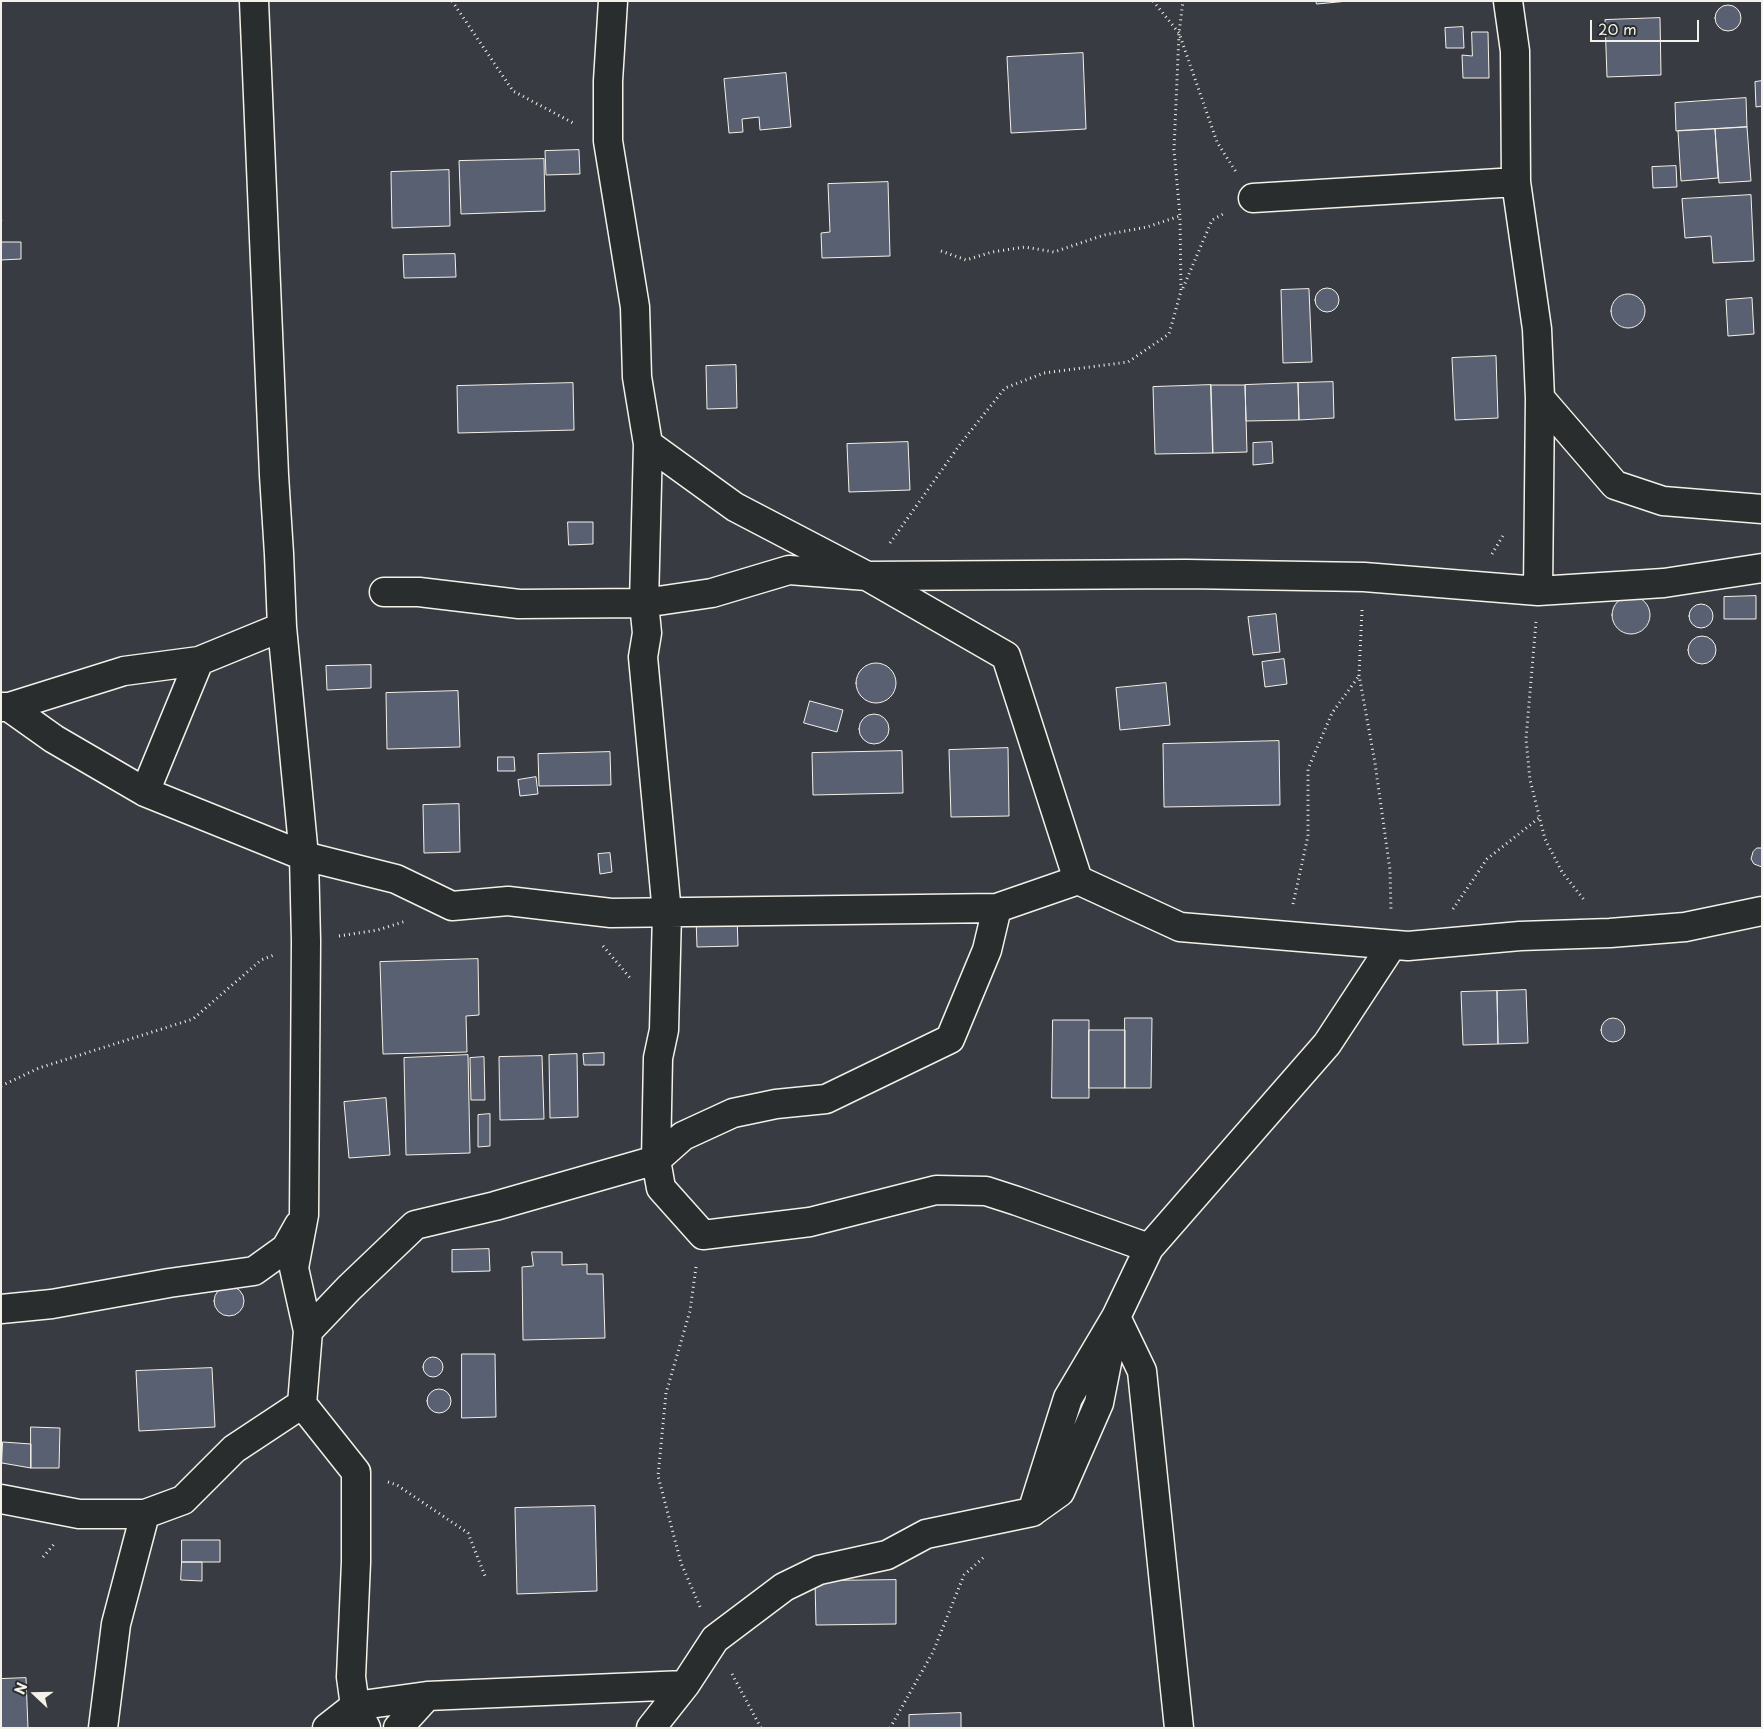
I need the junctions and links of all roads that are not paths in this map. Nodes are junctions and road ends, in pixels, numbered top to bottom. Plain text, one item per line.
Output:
1 (254, 1) edge
2 (613, 1) edge
3 (1508, 1) edge
4 (1516, 182) junction
5 (1253, 198) road end
6 (1540, 398) junction
7 (648, 444) junction
8 (1762, 509) edge
9 (1762, 568) edge
10 (868, 576) junction
11 (1538, 591) junction
12 (384, 592) dead end
13 (644, 603) junction
14 (282, 627) junction
15 (199, 661) junction
16 (5, 707) edge
17 (144, 792) junction
18 (304, 856) junction
19 (1078, 880) junction
20 (997, 908) junction
21 (1762, 911) edge
22 (667, 913) junction
23 (1392, 945) junction
24 (656, 1160) junction
25 (304, 1215) junction
26 (1149, 1248) junction
27 (1, 1308) edge
28 (1116, 1318) junction
29 (308, 1331) junction
30 (302, 1404) junction
31 (1, 1499) edge
32 (144, 1514) junction
33 (685, 1685) junction
34 (427, 1696) junction
35 (361, 1717) edge
36 (102, 1728) edge
37 (327, 1728) edge
38 (398, 1728) edge
39 (651, 1728) edge
40 (1179, 1728) edge

1 - 14 street
2 - 7 street
3 - 4 street
4 - 5 street
4 - 6 street
6 - 8 street
6 - 11 street
7 - 10 street
7 - 13 street
9 - 11 street
10 - 11 street
10 - 13 street
10 - 19 street
12 - 13 street
13 - 22 street
14 - 15 street
14 - 18 street
15 - 16 street
15 - 17 street
16 - 17 street
17 - 18 street
18 - 22 street
18 - 25 street
19 - 20 street
19 - 23 street
20 - 22 street
20 - 24 street
21 - 23 street
22 - 24 street
23 - 26 street
24 - 26 street
24 - 29 street
25 - 27 street
25 - 29 street
26 - 28 street
28 - 33 street
28 - 40 street
29 - 30 street
30 - 32 street
30 - 35 street
31 - 32 street
32 - 36 street
33 - 34 street
33 - 39 street
34 - 35 street
34 - 38 street
35 - 37 street

